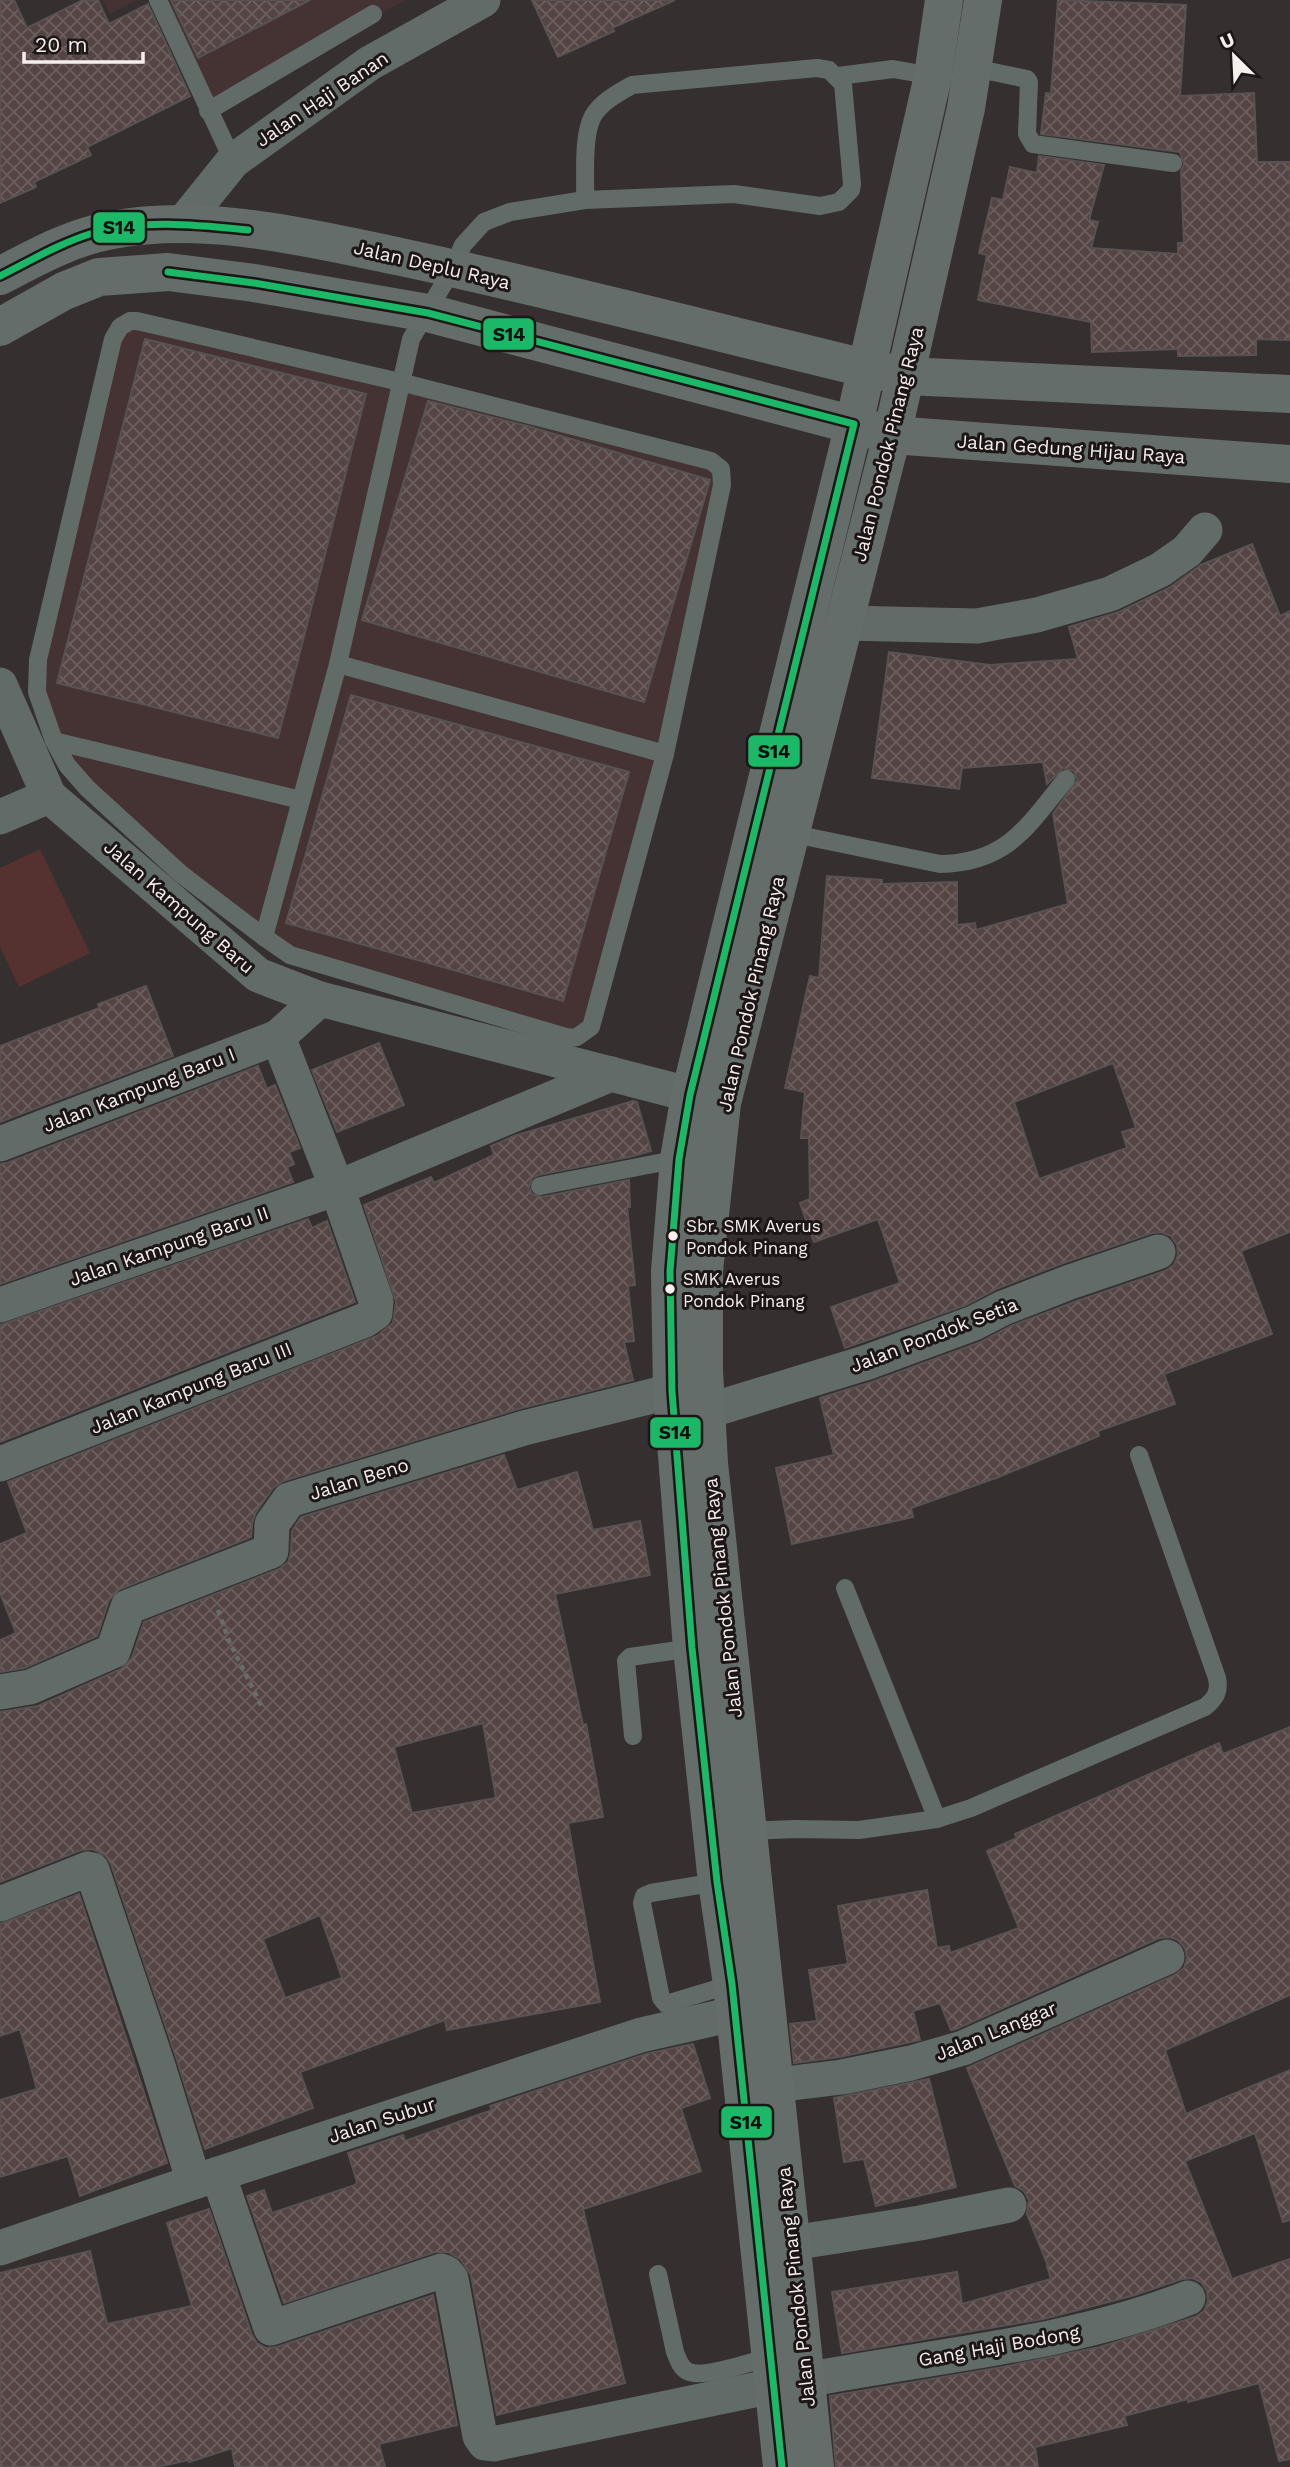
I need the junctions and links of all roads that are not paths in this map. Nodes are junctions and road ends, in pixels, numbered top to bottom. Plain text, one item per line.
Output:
1 (158, 0) edge
2 (482, 0) edge
3 (944, 0) edge
4 (984, 0) edge
5 (373, 14) dead end
6 (974, 68) junction
7 (838, 76) junction
8 (933, 76) junction
9 (208, 111) junction
10 (233, 161) junction
11 (1173, 163) dead end
12 (585, 200) junction
13 (183, 223) junction
14 (453, 268) junction
15 (168, 272) junction
16 (0, 276) edge
17 (428, 313) junction
18 (0, 327) edge
19 (865, 368) junction
20 (906, 376) junction
21 (400, 382) junction
22 (1290, 394) edge
23 (854, 424) junction
24 (892, 435) junction
25 (1290, 464) edge
26 (1205, 530) dead end
27 (844, 623) junction
28 (338, 664) junction
29 (0, 685) edge
30 (54, 741) junction
31 (665, 754) junction
32 (1066, 779) dead end
33 (88, 788) junction
34 (50, 796) junction
35 (301, 800) junction
36 (0, 817) edge
37 (789, 834) junction
38 (264, 937) junction
39 (320, 999) junction
40 (278, 1037) junction
41 (611, 1074) junction
42 (706, 1099) junction
43 (0, 1144) edge
44 (679, 1159) junction
45 (540, 1186) dead end
46 (337, 1188) junction
47 (1158, 1252) dead end
48 (0, 1305) edge
49 (682, 1377) junction
50 (708, 1411) junction
51 (1139, 1455) dead end
52 (0, 1464) edge
53 (845, 1588) dead end
54 (692, 1648) junction
55 (0, 1692) edge
56 (633, 1736) dead end
57 (937, 1819) junction
58 (747, 1831) junction
59 (717, 1882) junction
60 (0, 1904) edge
61 (1167, 1957) dead end
62 (745, 2001) junction
63 (776, 2085) junction
64 (206, 2178) junction
65 (1009, 2205) dead end
66 (792, 2243) junction
67 (0, 2248) edge
68 (658, 2274) dead end
69 (1188, 2298) dead end
70 (783, 2374) junction
71 (782, 2467) edge
72 (815, 2467) edge

1 - 9 lane
2 - 10 street, Jalan Haji Banan
3 - 8 main road, Jalan Pondok Pinang Raya
4 - 6 main road, Jalan Pondok Pinang Raya
5 - 9 lane
6 - 11 lane
6 - 20 main road, Jalan Pondok Pinang Raya
7 - 8 lane
7 - 12 lane
7 - 12 lane
8 - 19 main road, Jalan Pondok Pinang Raya
9 - 10 lane
10 - 13 street, Jalan Haji Banan
12 - 14 lane
13 - 14 main road, Jalan Deplu Raya
13 - 15 main road
13 - 16 main road, Jalan Deplu Raya
14 - 17 lane
14 - 19 main road, Jalan Deplu Raya
15 - 17 main road
15 - 18 main road
17 - 21 lane
17 - 23 main road
19 - 20 main road
19 - 23 main road, Jalan Pondok Pinang Raya
20 - 22 main road
20 - 24 main road, Jalan Pondok Pinang Raya
21 - 28 lane
21 - 30 lane
21 - 31 lane
23 - 24 main road, Jalan Gedung Hijau Raya
23 - 42 main road, Jalan Pondok Pinang Raya
24 - 25 main road, Jalan Gedung Hijau Raya
24 - 27 main road, Jalan Pondok Pinang Raya
26 - 27 street
27 - 37 main road, Jalan Pondok Pinang Raya
28 - 31 lane
28 - 35 lane
29 - 34 street, Jalan Kampung Baru
30 - 33 lane
30 - 35 lane
31 - 38 lane
32 - 37 lane
33 - 34 lane
33 - 38 lane
34 - 36 street
34 - 39 street, Jalan Kampung Baru
35 - 38 lane
37 - 42 main road, Jalan Pondok Pinang Raya
39 - 40 street
39 - 41 street, Jalan Kampung Baru
40 - 43 street, Jalan Kampung Baru I
40 - 46 street
41 - 42 street, Jalan Kampung Baru
41 - 46 street
42 - 44 main road, Jalan Pondok Pinang Raya
42 - 49 main road, Jalan Pondok Pinang Raya
44 - 45 lane
44 - 49 main road, Jalan Pondok Pinang Raya
46 - 48 street, Jalan Kampung Baru II
46 - 52 street, Jalan Kampung Baru III
47 - 50 street, Jalan Pondok Setia
49 - 50 main road, Jalan Pondok Pinang Raya
49 - 54 main road, Jalan Pondok Pinang Raya
49 - 55 street, Jalan Beno
50 - 58 main road, Jalan Pondok Pinang Raya
51 - 57 lane
53 - 57 lane
54 - 56 lane
54 - 59 main road, Jalan Pondok Pinang Raya
57 - 58 lane
58 - 62 main road, Jalan Pondok Pinang Raya
59 - 62 main road, Jalan Pondok Pinang Raya
59 - 62 lane
60 - 64 street
61 - 63 street, Jalan Langgar
62 - 63 main road, Jalan Pondok Pinang Raya
62 - 64 street, Jalan Subur
62 - 70 main road, Jalan Pondok Pinang Raya
63 - 66 main road, Jalan Pondok Pinang Raya
64 - 67 street, Jalan Subur
64 - 70 street, Gang Haji Bodong
65 - 66 street
66 - 70 main road, Jalan Pondok Pinang Raya
68 - 70 lane
69 - 70 street, Gang Haji Bodong
70 - 71 main road, Jalan Pondok Pinang Raya
70 - 72 main road, Jalan Pondok Pinang Raya

